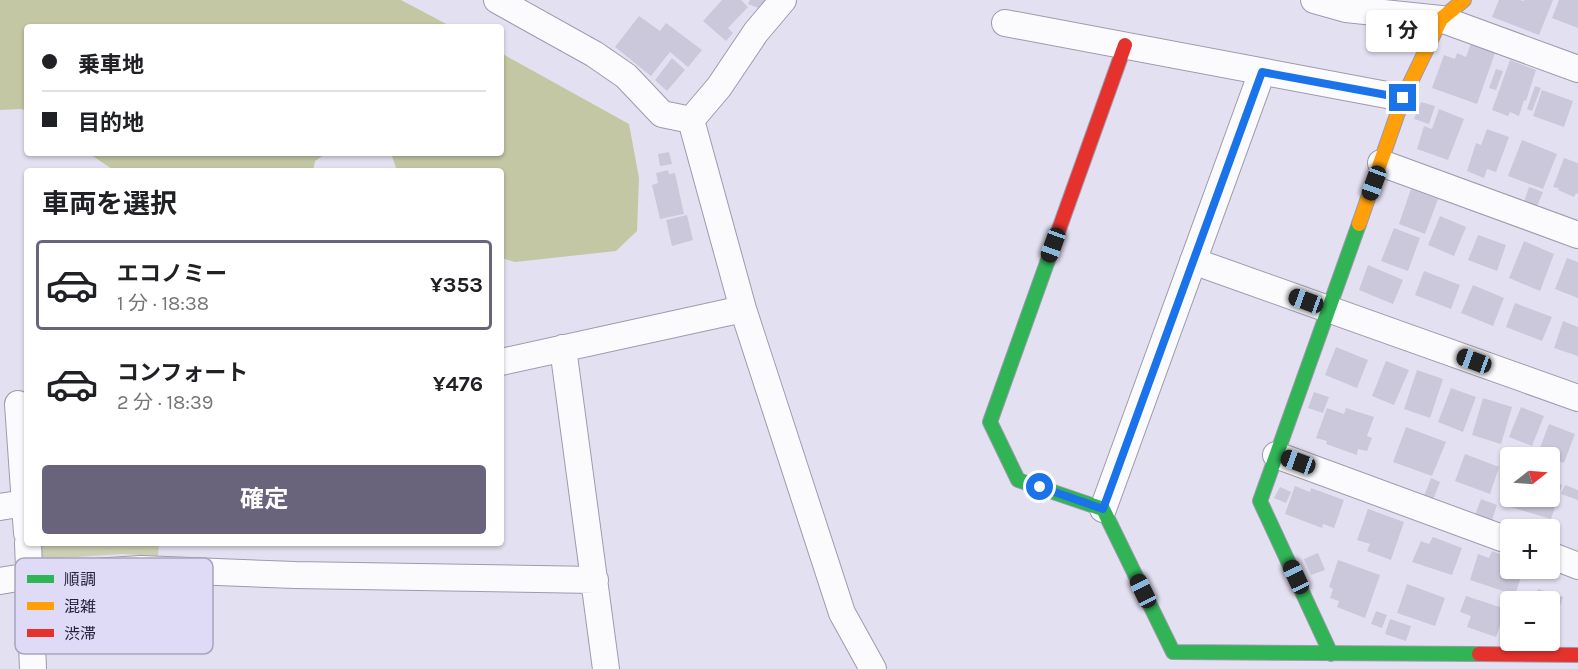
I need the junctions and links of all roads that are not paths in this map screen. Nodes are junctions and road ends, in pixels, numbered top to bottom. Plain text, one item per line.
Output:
1 (497, 0) edge
2 (783, 0) edge
3 (1314, 0) edge
4 (1464, 0) edge
5 (1440, 19) junction
6 (1005, 23) dead end
7 (1125, 45) junction
8 (1578, 69) edge
9 (1262, 72) junction
10 (1403, 98) junction
11 (691, 120) junction
12 (1381, 163) junction
13 (1578, 235) edge
14 (1193, 261) junction
15 (742, 309) junction
16 (1329, 309) junction
17 (563, 348) junction
18 (504, 361) edge
19 (1578, 398) edge
20 (15, 404) edge
21 (1276, 455) junction
22 (12, 505) edge
23 (1103, 509) junction
24 (24, 527) edge
25 (1500, 537) edge
26 (1560, 559) edge
27 (1578, 566) edge
28 (213, 572) edge
29 (15, 578) edge
30 (595, 580) junction
31 (0, 581) edge
32 (33, 654) edge
33 (1331, 654) junction
34 (1578, 655) edge
35 (1445, 662) edge
36 (33, 669) edge
37 (606, 669) edge
38 (873, 669) edge

1 - 11 street
2 - 11 street
3 - 5 street
4 - 5 street
5 - 8 street
5 - 10 street
6 - 7 street
7 - 9 street
7 - 23 street
9 - 10 street
9 - 14 street
10 - 12 street
11 - 15 street
12 - 13 street
12 - 16 street
14 - 16 street
14 - 23 street
15 - 17 street
15 - 38 street
16 - 19 street
16 - 21 street
17 - 18 street
17 - 30 street
20 - 22 street
21 - 25 street
21 - 33 street
22 - 24 street
23 - 33 street
26 - 27 street
28 - 30 street
29 - 31 street
30 - 37 street
32 - 36 street
33 - 35 street
34 - 35 street

